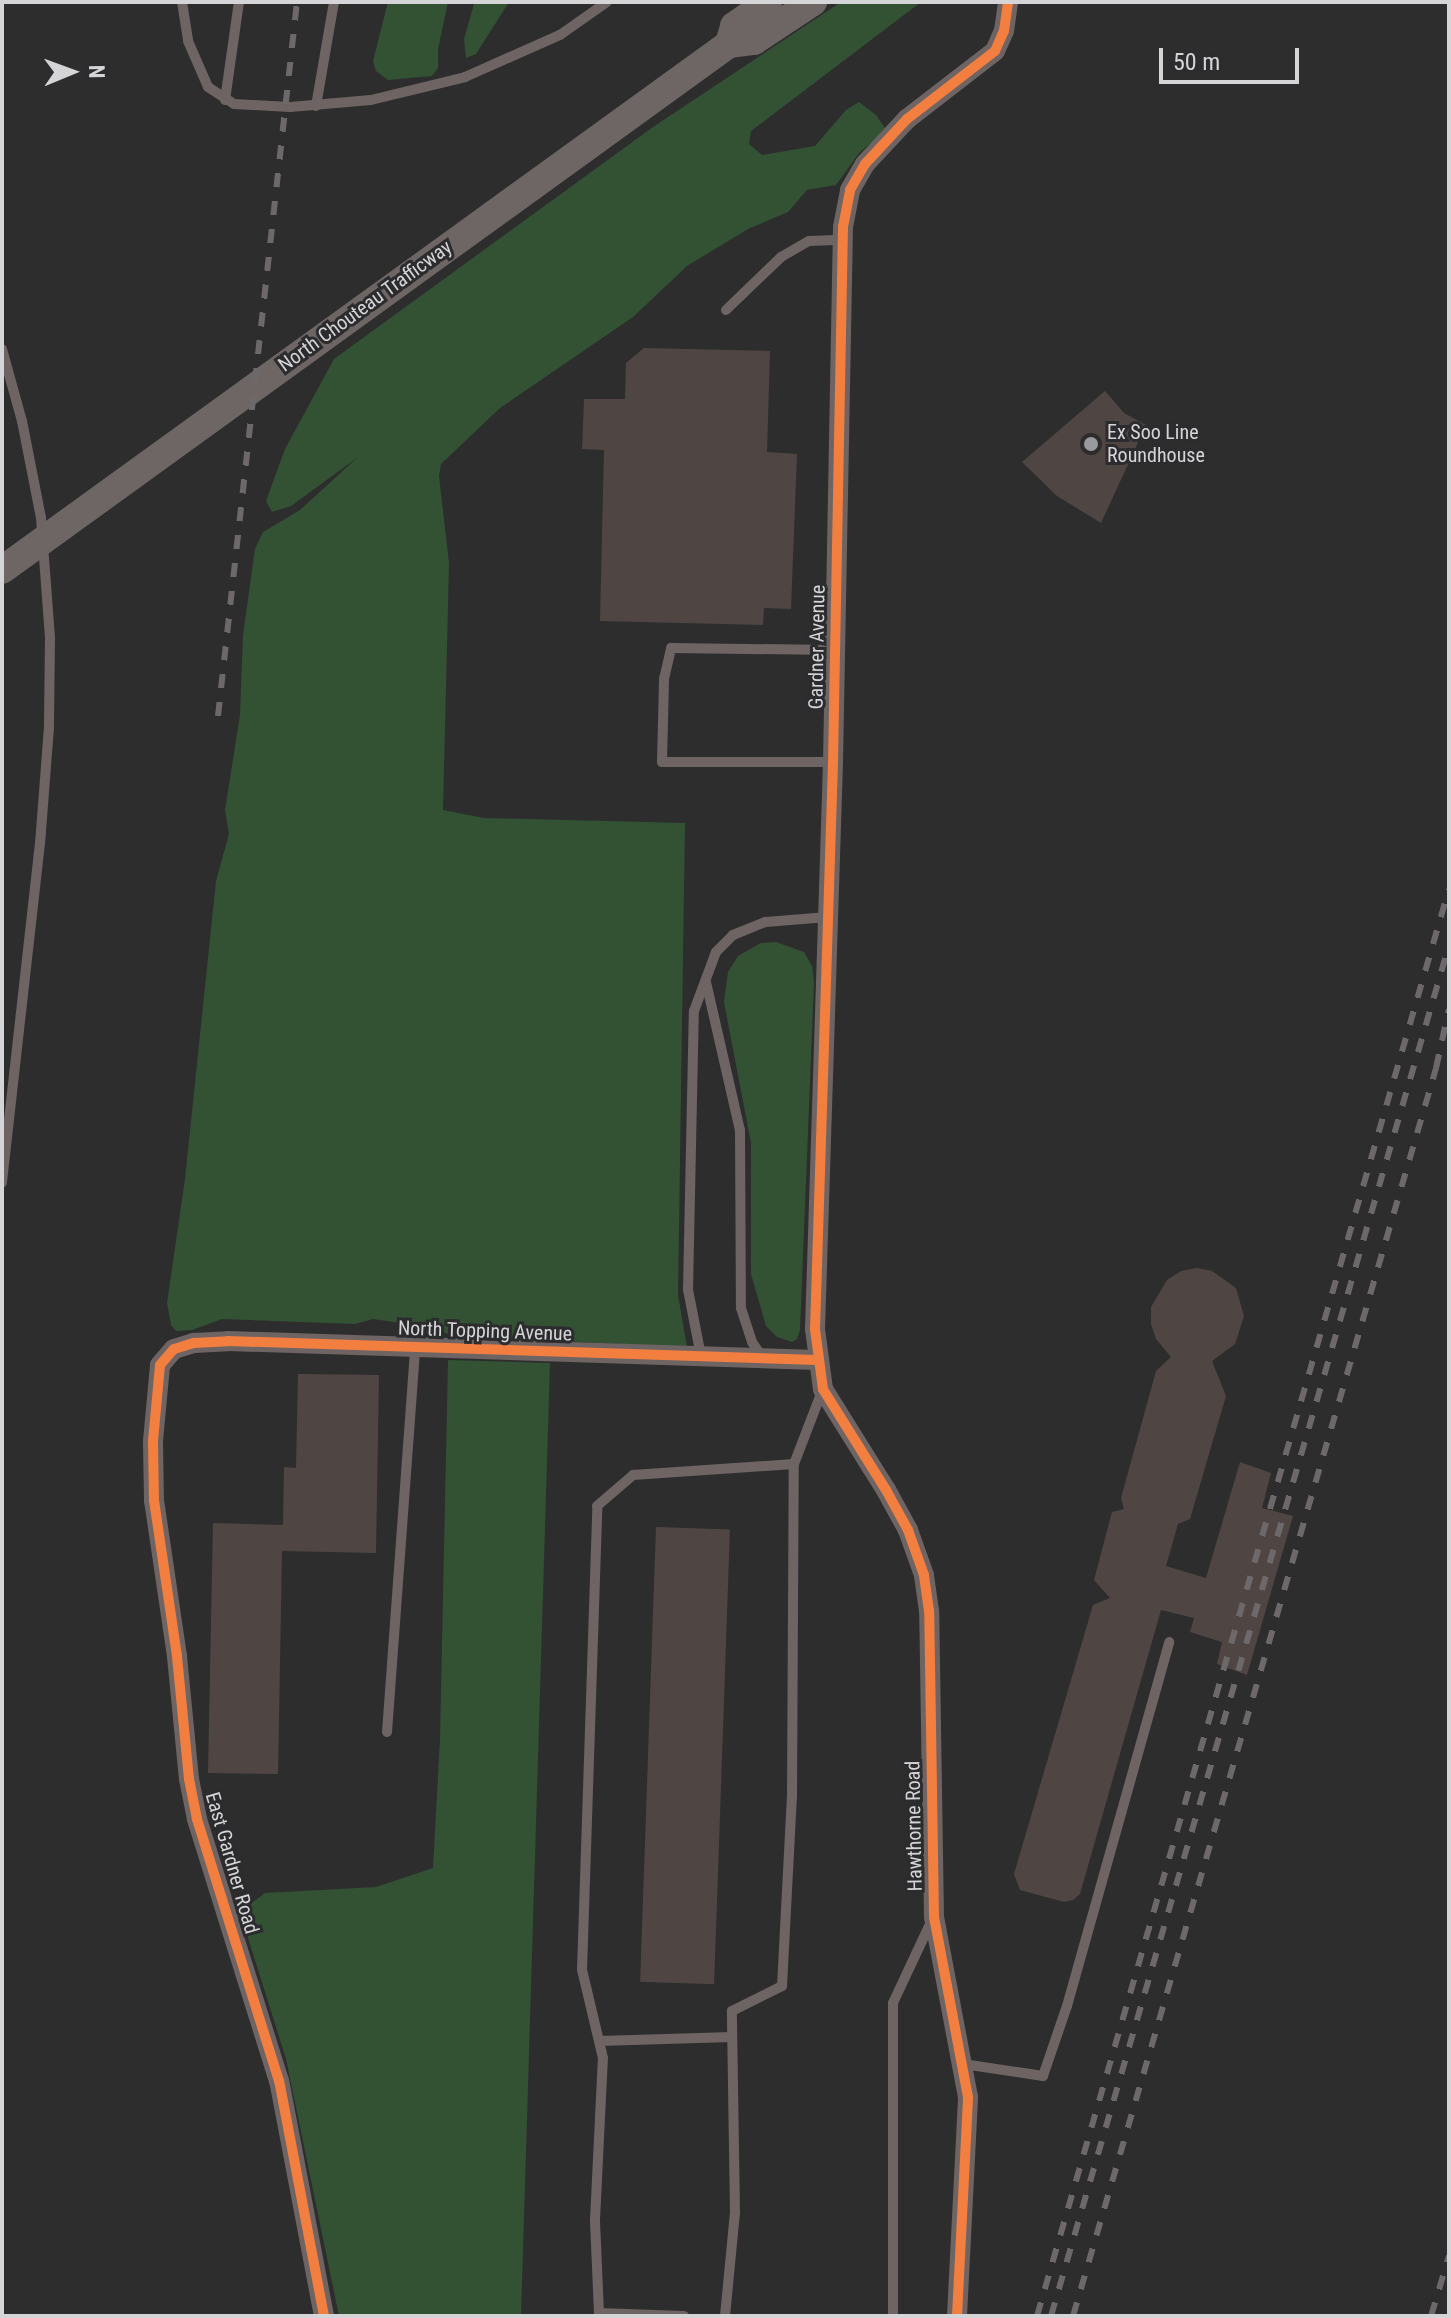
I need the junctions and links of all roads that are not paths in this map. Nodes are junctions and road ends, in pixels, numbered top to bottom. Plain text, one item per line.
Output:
1 (182, 2) edge
2 (239, 2) edge
3 (334, 2) edge
4 (607, 2) edge
5 (768, 2) edge
6 (813, 2) edge
7 (1008, 2) edge
8 (729, 44) junction
9 (225, 100) junction
10 (316, 106) junction
11 (842, 240) junction
12 (726, 310) dead end
13 (2, 349) edge
14 (2, 570) edge
15 (835, 650) junction
16 (833, 762) junction
17 (828, 917) junction
18 (705, 980) junction
19 (2, 1183) edge
20 (415, 1347) junction
21 (701, 1356) junction
22 (763, 1358) junction
23 (817, 1360) junction
24 (160, 1365) joint
25 (823, 1389) junction
26 (794, 1464) junction
27 (1169, 1642) dead end
28 (387, 1732) dead end
29 (934, 1917) junction
30 (732, 2037) junction
31 (599, 2041) junction
32 (963, 2064) junction
33 (324, 2316) edge
34 (684, 2316) edge
35 (725, 2316) edge
36 (893, 2316) edge
37 (957, 2316) edge

1 - 9 lane
2 - 9 lane
3 - 10 lane
4 - 10 lane
5 - 8 main road, North Chouteau Trafficway
6 - 8 main road, North Chouteau Trafficway
7 - 11 street, Gardner Avenue
8 - 14 main road, North Chouteau Trafficway
9 - 10 lane
11 - 12 lane
11 - 15 street, Gardner Avenue
13 - 19 lane
15 - 16 street, Gardner Avenue
15 - 16 lane
16 - 17 street, Gardner Avenue
17 - 18 lane
17 - 23 street, Gardner Avenue
18 - 21 lane
18 - 22 lane
20 - 21 street, North Topping Avenue
20 - 24 street, North Topping Avenue
20 - 28 lane
21 - 22 street, North Topping Avenue
22 - 23 street, North Topping Avenue
23 - 25 street, Hawthorne Road
24 - 33 street, East Gardner Road
25 - 26 lane
25 - 29 street, Hawthorne Road
26 - 30 lane
26 - 31 lane
27 - 32 lane
29 - 32 street, Hawthorne Road
29 - 36 lane
30 - 31 lane
30 - 35 lane
31 - 34 lane
32 - 37 street, Hawthorne Road

